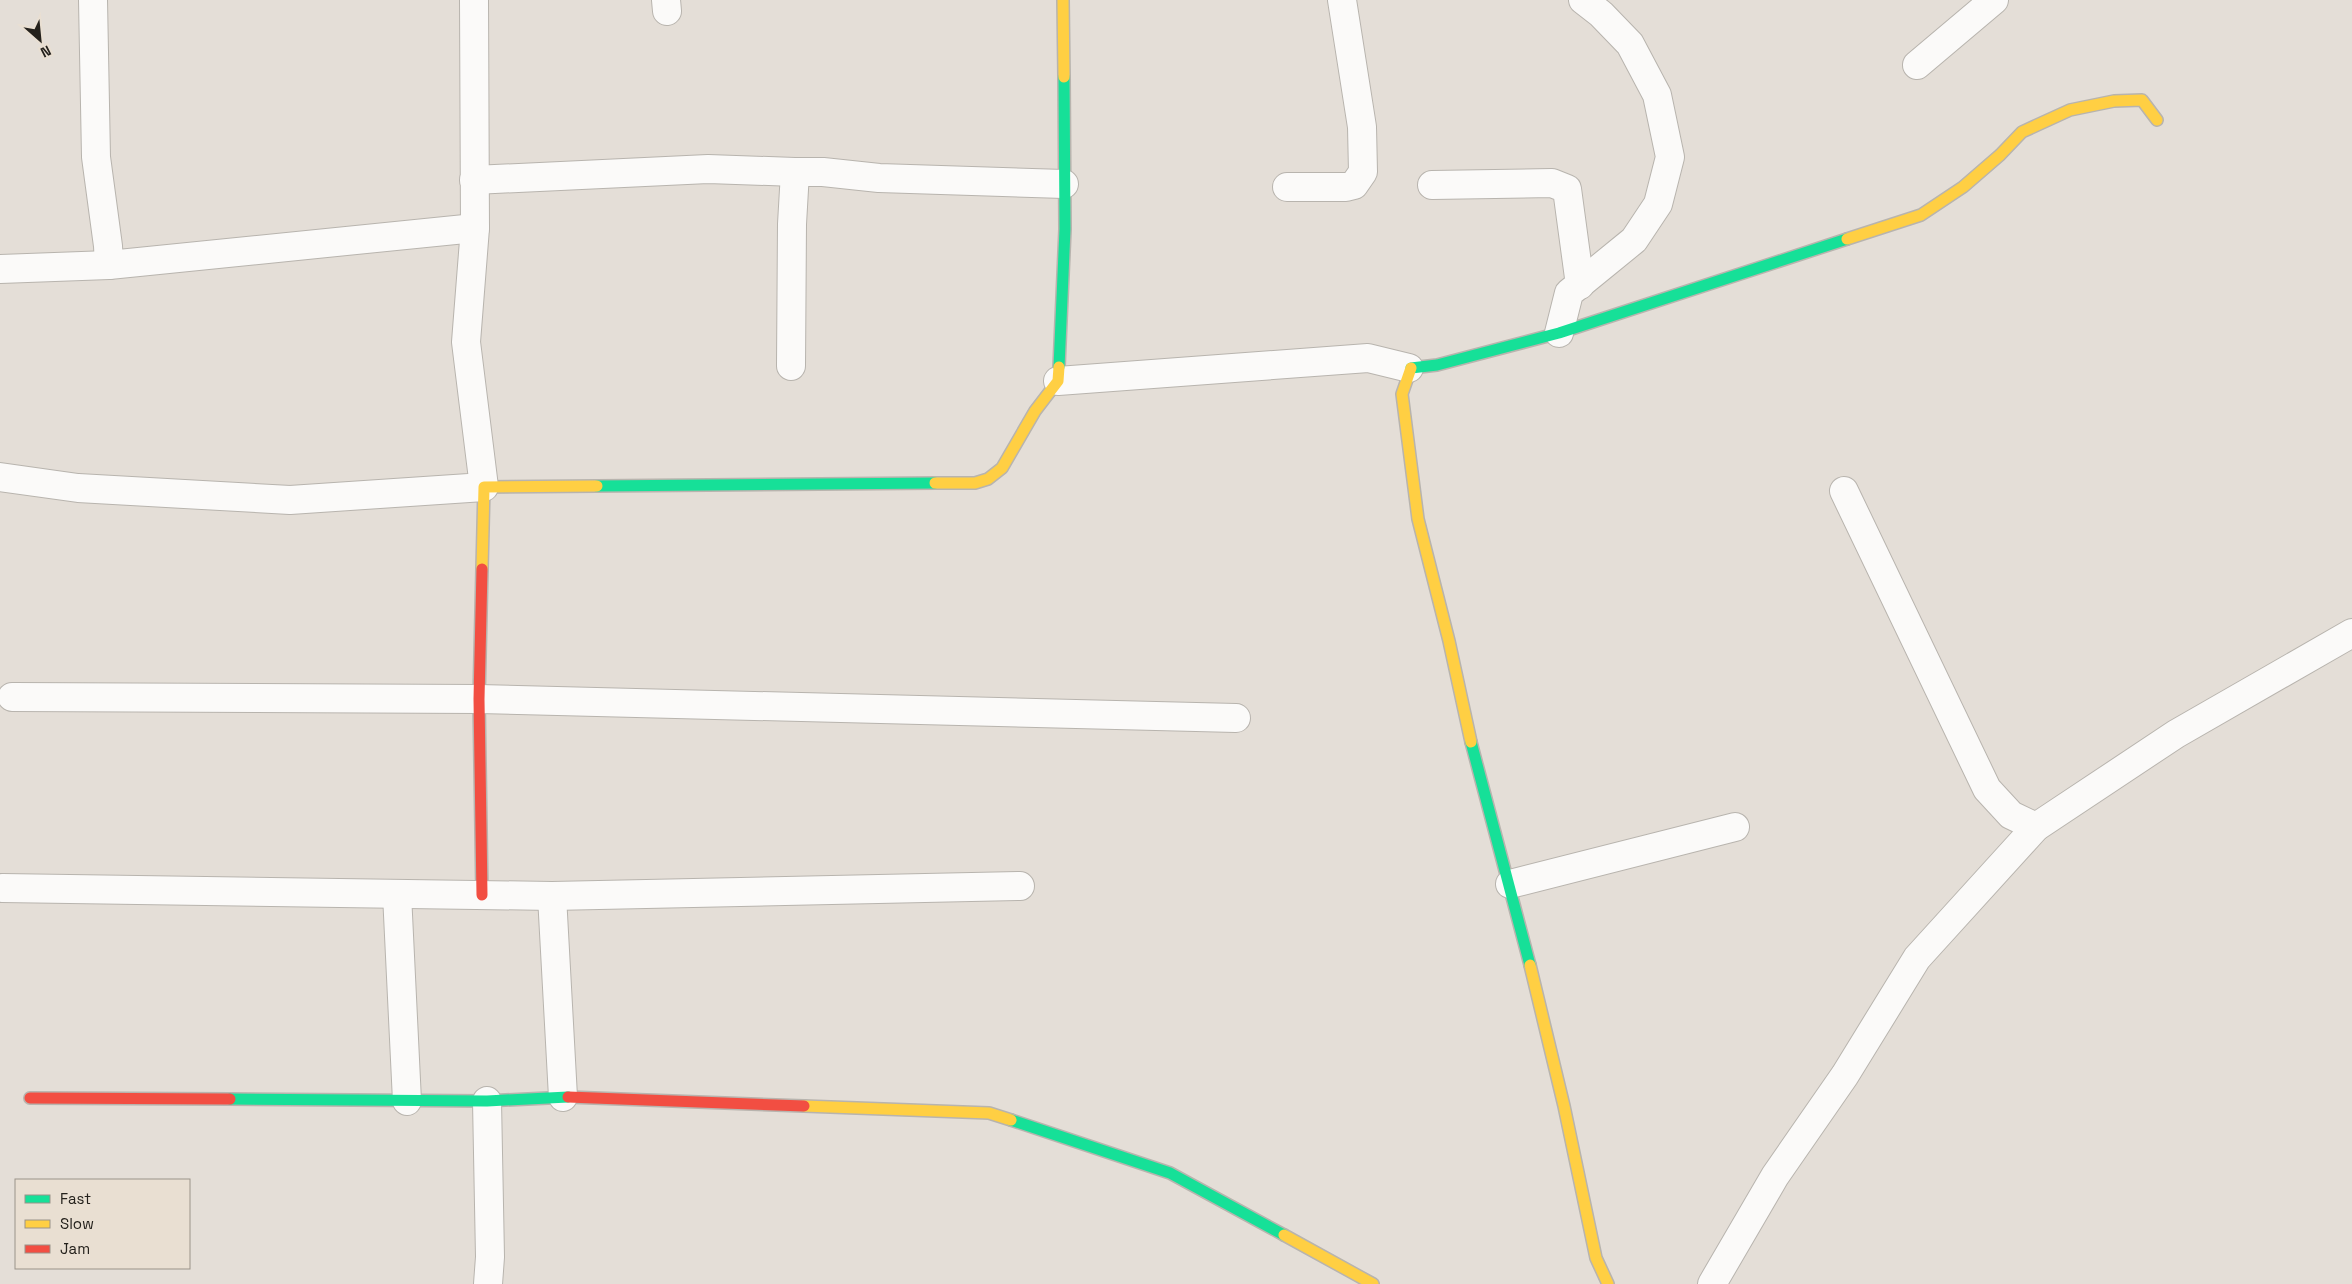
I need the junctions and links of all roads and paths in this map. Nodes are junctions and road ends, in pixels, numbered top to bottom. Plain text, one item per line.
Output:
1 (86, 0) edge
2 (474, 0) edge
3 (1063, 0) edge
4 (1342, 0) edge
5 (1583, 0) edge
6 (1994, 0) edge
7 (1917, 65) dead end
8 (2157, 120) dead end
9 (795, 172) junction
10 (474, 180) junction
11 (1064, 184) junction
12 (1432, 185) dead end
13 (1287, 187) dead end
14 (475, 228) junction
15 (108, 265) junction
16 (0, 270) edge
17 (1580, 285) junction
18 (1559, 333) junction
19 (791, 366) dead end
20 (1409, 368) junction
21 (1058, 381) junction
22 (0, 477) edge
23 (484, 487) junction
24 (1844, 490) dead end
25 (2352, 633) edge
26 (12, 697) dead end
27 (479, 699) junction
28 (1236, 718) dead end
29 (1735, 827) dead end
30 (2036, 827) junction
31 (1510, 884) junction
32 (1020, 886) dead end
33 (2, 888) dead end
34 (397, 894) junction
35 (482, 895) junction
36 (552, 896) junction
37 (563, 1097) junction
38 (30, 1098) dead end
39 (408, 1101) junction
40 (486, 1101) junction
41 (488, 1284) edge
42 (1373, 1284) edge
43 (1608, 1284) edge
44 (1712, 1284) edge

1 - 15 street
2 - 10 street
3 - 11 street
4 - 13 street
5 - 17 street
6 - 7 street
8 - 18 street
9 - 10 street
9 - 11 street
9 - 19 street
10 - 14 street
11 - 21 street
12 - 17 street
14 - 15 street
14 - 23 street
15 - 16 street
17 - 18 street
18 - 20 street
20 - 21 street
20 - 31 street
21 - 23 street
22 - 23 street
23 - 27 street
24 - 30 street
25 - 30 street
26 - 27 street
27 - 28 street
27 - 35 street
29 - 31 street
30 - 44 street
31 - 43 street
32 - 36 street
33 - 34 street
34 - 35 street
34 - 39 street
35 - 36 street
36 - 37 street
37 - 40 street
37 - 42 street
38 - 39 street
39 - 40 street
40 - 41 street

